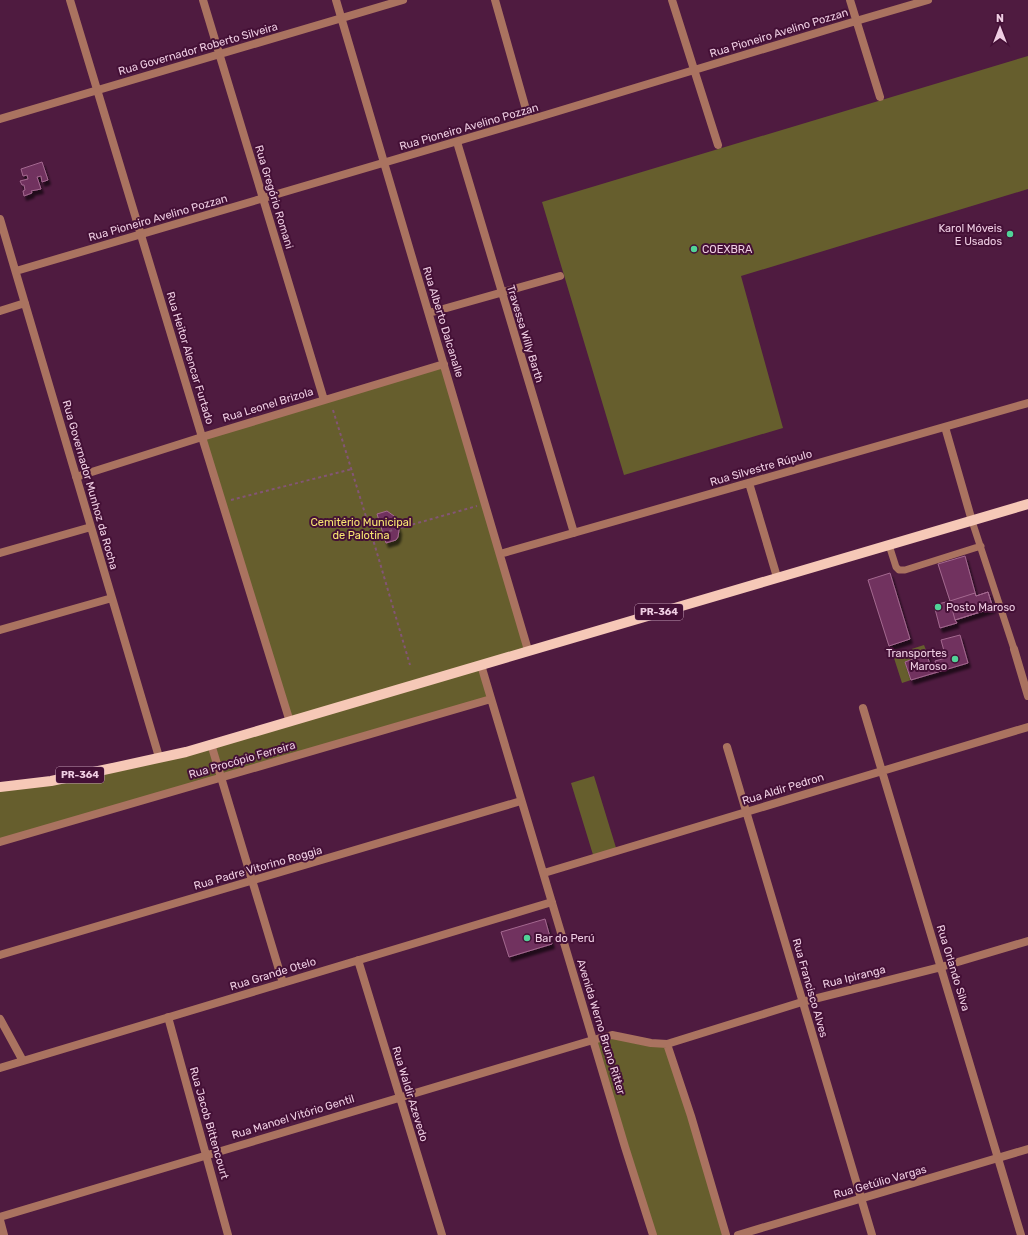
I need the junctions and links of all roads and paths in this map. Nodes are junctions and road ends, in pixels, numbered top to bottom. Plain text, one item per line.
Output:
1 (70, 0) edge
2 (203, 0) edge
3 (336, 0) edge
4 (403, 0) edge
5 (495, 0) edge
6 (672, 0) edge
7 (850, 0) edge
8 (928, 0) edge
9 (342, 18) junction
10 (856, 21) junction
11 (220, 54) junction
12 (694, 71) junction
13 (98, 90) junction
14 (880, 97) dead end
15 (0, 119) edge
16 (529, 120) junction
17 (457, 142) junction
18 (718, 145) dead end
19 (385, 163) junction
20 (263, 199) junction
21 (0, 219) edge
22 (141, 235) junction
23 (16, 271) junction
24 (560, 276) dead end
25 (502, 293) junction
26 (25, 303) junction
27 (0, 311) edge
28 (429, 314) junction
29 (444, 364) junction
30 (324, 400) junction
31 (1028, 403) edge
32 (333, 410) dead end
33 (945, 427) junction
34 (202, 437) junction
35 (352, 469) junction
36 (76, 477) junction
37 (749, 483) junction
38 (229, 501) dead end
39 (485, 504) junction
40 (1028, 504) edge
41 (972, 520) junction
42 (91, 527) junction
43 (574, 533) junction
44 (372, 536) junction
45 (889, 545) junction
46 (981, 546) junction
47 (0, 553) edge
48 (500, 554) junction
49 (778, 577) junction
50 (112, 598) junction
51 (0, 630) edge
52 (1014, 649) joint
53 (528, 650) junction
54 (481, 664) junction
55 (410, 665) dead end
56 (1028, 696) edge
57 (491, 699) junction
58 (863, 708) dead end
59 (290, 722) junction
60 (1028, 727) edge
61 (211, 744) junction
62 (727, 747) dead end
63 (158, 757) junction
64 (882, 771) junction
65 (221, 778) junction
66 (0, 787) edge
67 (521, 801) junction
68 (746, 811) junction
69 (0, 842) edge
70 (544, 873) junction
71 (252, 881) junction
72 (552, 902) junction
73 (1028, 941) edge
74 (0, 955) edge
75 (358, 960) junction
76 (941, 967) junction
77 (283, 983) junction
78 (802, 1002) junction
79 (168, 1017) junction
80 (0, 1018) edge
81 (593, 1040) junction
82 (667, 1044) junction
83 (23, 1061) junction
84 (0, 1068) edge
85 (400, 1097) junction
86 (1028, 1149) edge
87 (207, 1154) junction
88 (998, 1158) junction
89 (861, 1199) junction
90 (0, 1217) edge
91 (0, 1220) edge
92 (4, 1235) edge
93 (228, 1235) edge
94 (442, 1235) edge
95 (653, 1235) edge
96 (726, 1235) edge
97 (738, 1235) edge
98 (872, 1235) edge
99 (1021, 1235) edge

1 - 13 street, Rua Heitor Alencar Furtado
2 - 11 street, Rua Gregório Romani
3 - 9 street, Rua Alberto Dalcanalle
4 - 9 street, Rua Governador Roberto Silveira
5 - 16 street
6 - 12 street
7 - 10 street
8 - 10 street, Rua Pioneiro Avelino Pozzan
9 - 11 street, Rua Governador Roberto Silveira
9 - 19 street, Rua Alberto Dalcanalle
10 - 12 street, Rua Pioneiro Avelino Pozzan
10 - 14 street
11 - 13 street, Rua Governador Roberto Silveira
11 - 20 street, Rua Gregório Romani
12 - 16 street, Rua Pioneiro Avelino Pozzan
12 - 18 street
13 - 15 street, Rua Governador Roberto Silveira
13 - 22 street, Rua Heitor Alencar Furtado
16 - 17 street, Rua Pioneiro Avelino Pozzan
17 - 19 street, Rua Pioneiro Avelino Pozzan
17 - 25 street, Travessa Willy Barth
19 - 20 street, Rua Pioneiro Avelino Pozzan
19 - 28 street, Rua Alberto Dalcanalle
20 - 22 street, Rua Pioneiro Avelino Pozzan
20 - 30 street, Rua Gregório Romani
21 - 23 street, Rua Governador Munhoz da Rocha
22 - 23 street, Rua Pioneiro Avelino Pozzan
22 - 34 street, Rua Heitor Alencar Furtado
23 - 26 street, Rua Governador Munhoz da Rocha
24 - 25 street
25 - 28 street
25 - 43 street, Travessa Willy Barth
26 - 27 street
26 - 36 street, Rua Governador Munhoz da Rocha
28 - 29 street, Rua Alberto Dalcanalle
29 - 30 street, Rua Leonel Brizola
29 - 39 street, Rua Alberto Dalcanalle
30 - 34 street, Rua Leonel Brizola
31 - 33 street, Rua Silvestre Rúpulo
32 - 35 path
33 - 37 street, Rua Silvestre Rúpulo
33 - 41 street
34 - 36 street, Rua Leonel Brizola
34 - 59 street, Rua Heitor Alencar Furtado
35 - 38 path
35 - 44 path
36 - 42 street, Rua Governador Munhoz da Rocha
37 - 43 street, Rua Silvestre Rúpulo
37 - 49 street
39 - 44 path
39 - 48 street, Rua Alberto Dalcanalle
40 - 41 main road, PR-364
41 - 45 main road, PR-364
41 - 46 lane
42 - 47 street
42 - 50 street, Rua Governador Munhoz da Rocha
43 - 48 street, Rua Silvestre Rúpulo
44 - 55 path
45 - 46 lane
45 - 49 main road, PR-364
46 - 52 lane
48 - 53 street, Rua Alberto Dalcanalle
49 - 53 main road, PR-364
50 - 51 street
50 - 63 street, Rua Governador Munhoz da Rocha
52 - 56 street
53 - 54 main road, PR-364
54 - 57 street, Avenida Werno Bruno Ritter
54 - 59 main road, PR-364
57 - 65 street, Rua Procópio Ferreira
57 - 67 street, Avenida Werno Bruno Ritter
58 - 64 street, Rua Orlando Silva
59 - 61 main road, PR-364
60 - 64 street, Rua Aldir Pedron
61 - 63 main road, PR-364
61 - 65 street
62 - 68 street, Rua Francisco Alves
63 - 66 main road, PR-364
64 - 68 street, Rua Aldir Pedron
64 - 76 street, Rua Orlando Silva
65 - 69 street, Rua Procópio Ferreira
65 - 71 street
67 - 70 street, Avenida Werno Bruno Ritter
67 - 71 street, Rua Padre Vitorino Roggia
68 - 70 street, Rua Aldir Pedron
68 - 78 street, Rua Francisco Alves
70 - 72 street, Avenida Werno Bruno Ritter
71 - 74 street, Rua Padre Vitorino Roggia
71 - 77 street
72 - 75 street, Rua Grande Otelo
72 - 81 street, Avenida Werno Bruno Ritter
73 - 76 street, Rua Ipiranga
75 - 77 street, Rua Grande Otelo
75 - 85 street, Rua Waldir Azevedo
76 - 78 street, Rua Ipiranga
76 - 88 street, Rua Orlando Silva
77 - 79 street, Rua Grande Otelo
78 - 82 street, Rua Ipiranga
78 - 89 street, Rua Francisco Alves
79 - 83 street, Rua Grande Otelo
79 - 87 street, Rua Jacob Bittencourt
80 - 83 street
81 - 82 street, Rua Ipiranga
81 - 85 street, Rua Manoel Vitório Gentil
81 - 95 street, Avenida Werno Bruno Ritter
82 - 96 street
83 - 84 street, Rua Grande Otelo
85 - 87 street, Rua Manoel Vitório Gentil
85 - 94 street, Rua Waldir Azevedo
86 - 88 street, Rua Getúlio Vargas
87 - 90 street, Rua Manoel Vitório Gentil
87 - 93 street, Rua Jacob Bittencourt
88 - 89 street, Rua Getúlio Vargas
88 - 99 street, Rua Orlando Silva
89 - 97 street, Rua Getúlio Vargas
89 - 98 street, Rua Francisco Alves
91 - 92 street

